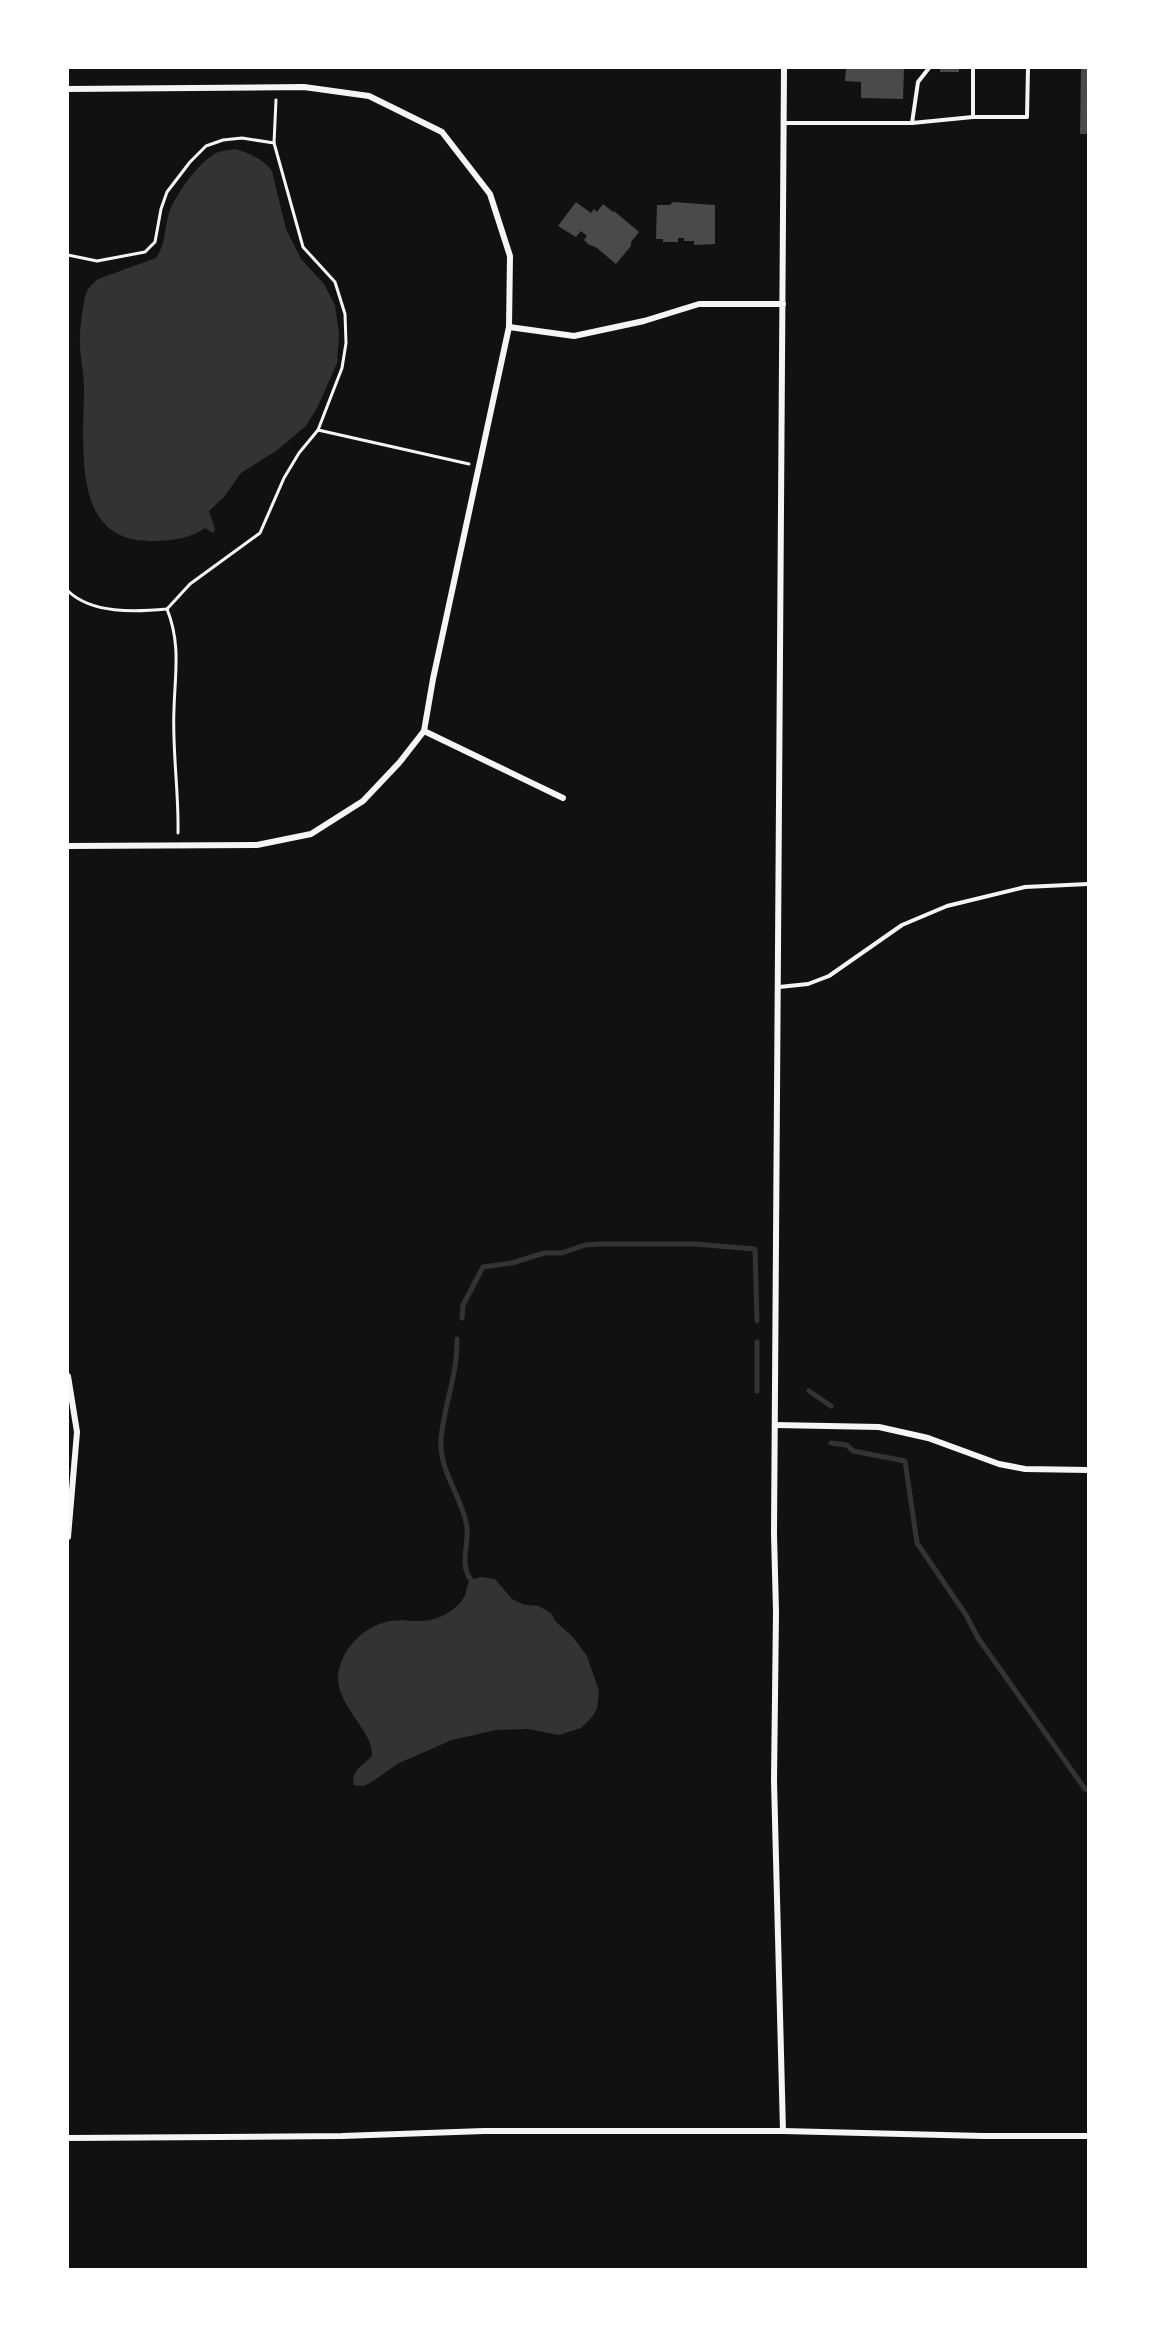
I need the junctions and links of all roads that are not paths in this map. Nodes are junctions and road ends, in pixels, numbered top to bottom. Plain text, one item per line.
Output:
1 (784, 68) edge
2 (929, 68) edge
3 (973, 68) edge
4 (1028, 68) edge
5 (68, 89) edge
6 (973, 117) junction
7 (784, 123) junction
8 (912, 123) junction
9 (783, 304) junction
10 (509, 327) junction
11 (424, 731) junction
12 (563, 798) dead end
13 (68, 846) edge
14 (1089, 884) edge
15 (779, 987) junction
16 (68, 1376) edge
17 (775, 1425) junction
18 (1089, 1470) edge
19 (68, 1537) edge
20 (783, 2131) junction
21 (1089, 2136) edge
22 (68, 2138) edge

1 - 7 street
2 - 8 lane
3 - 6 lane
4 - 6 lane
5 - 10 street
6 - 8 lane
7 - 8 lane
7 - 9 street
9 - 10 street
9 - 15 street
10 - 11 street
11 - 12 street
11 - 13 street
14 - 15 lane
15 - 17 street
16 - 19 street
17 - 18 street
17 - 20 street
20 - 21 street
20 - 22 street

